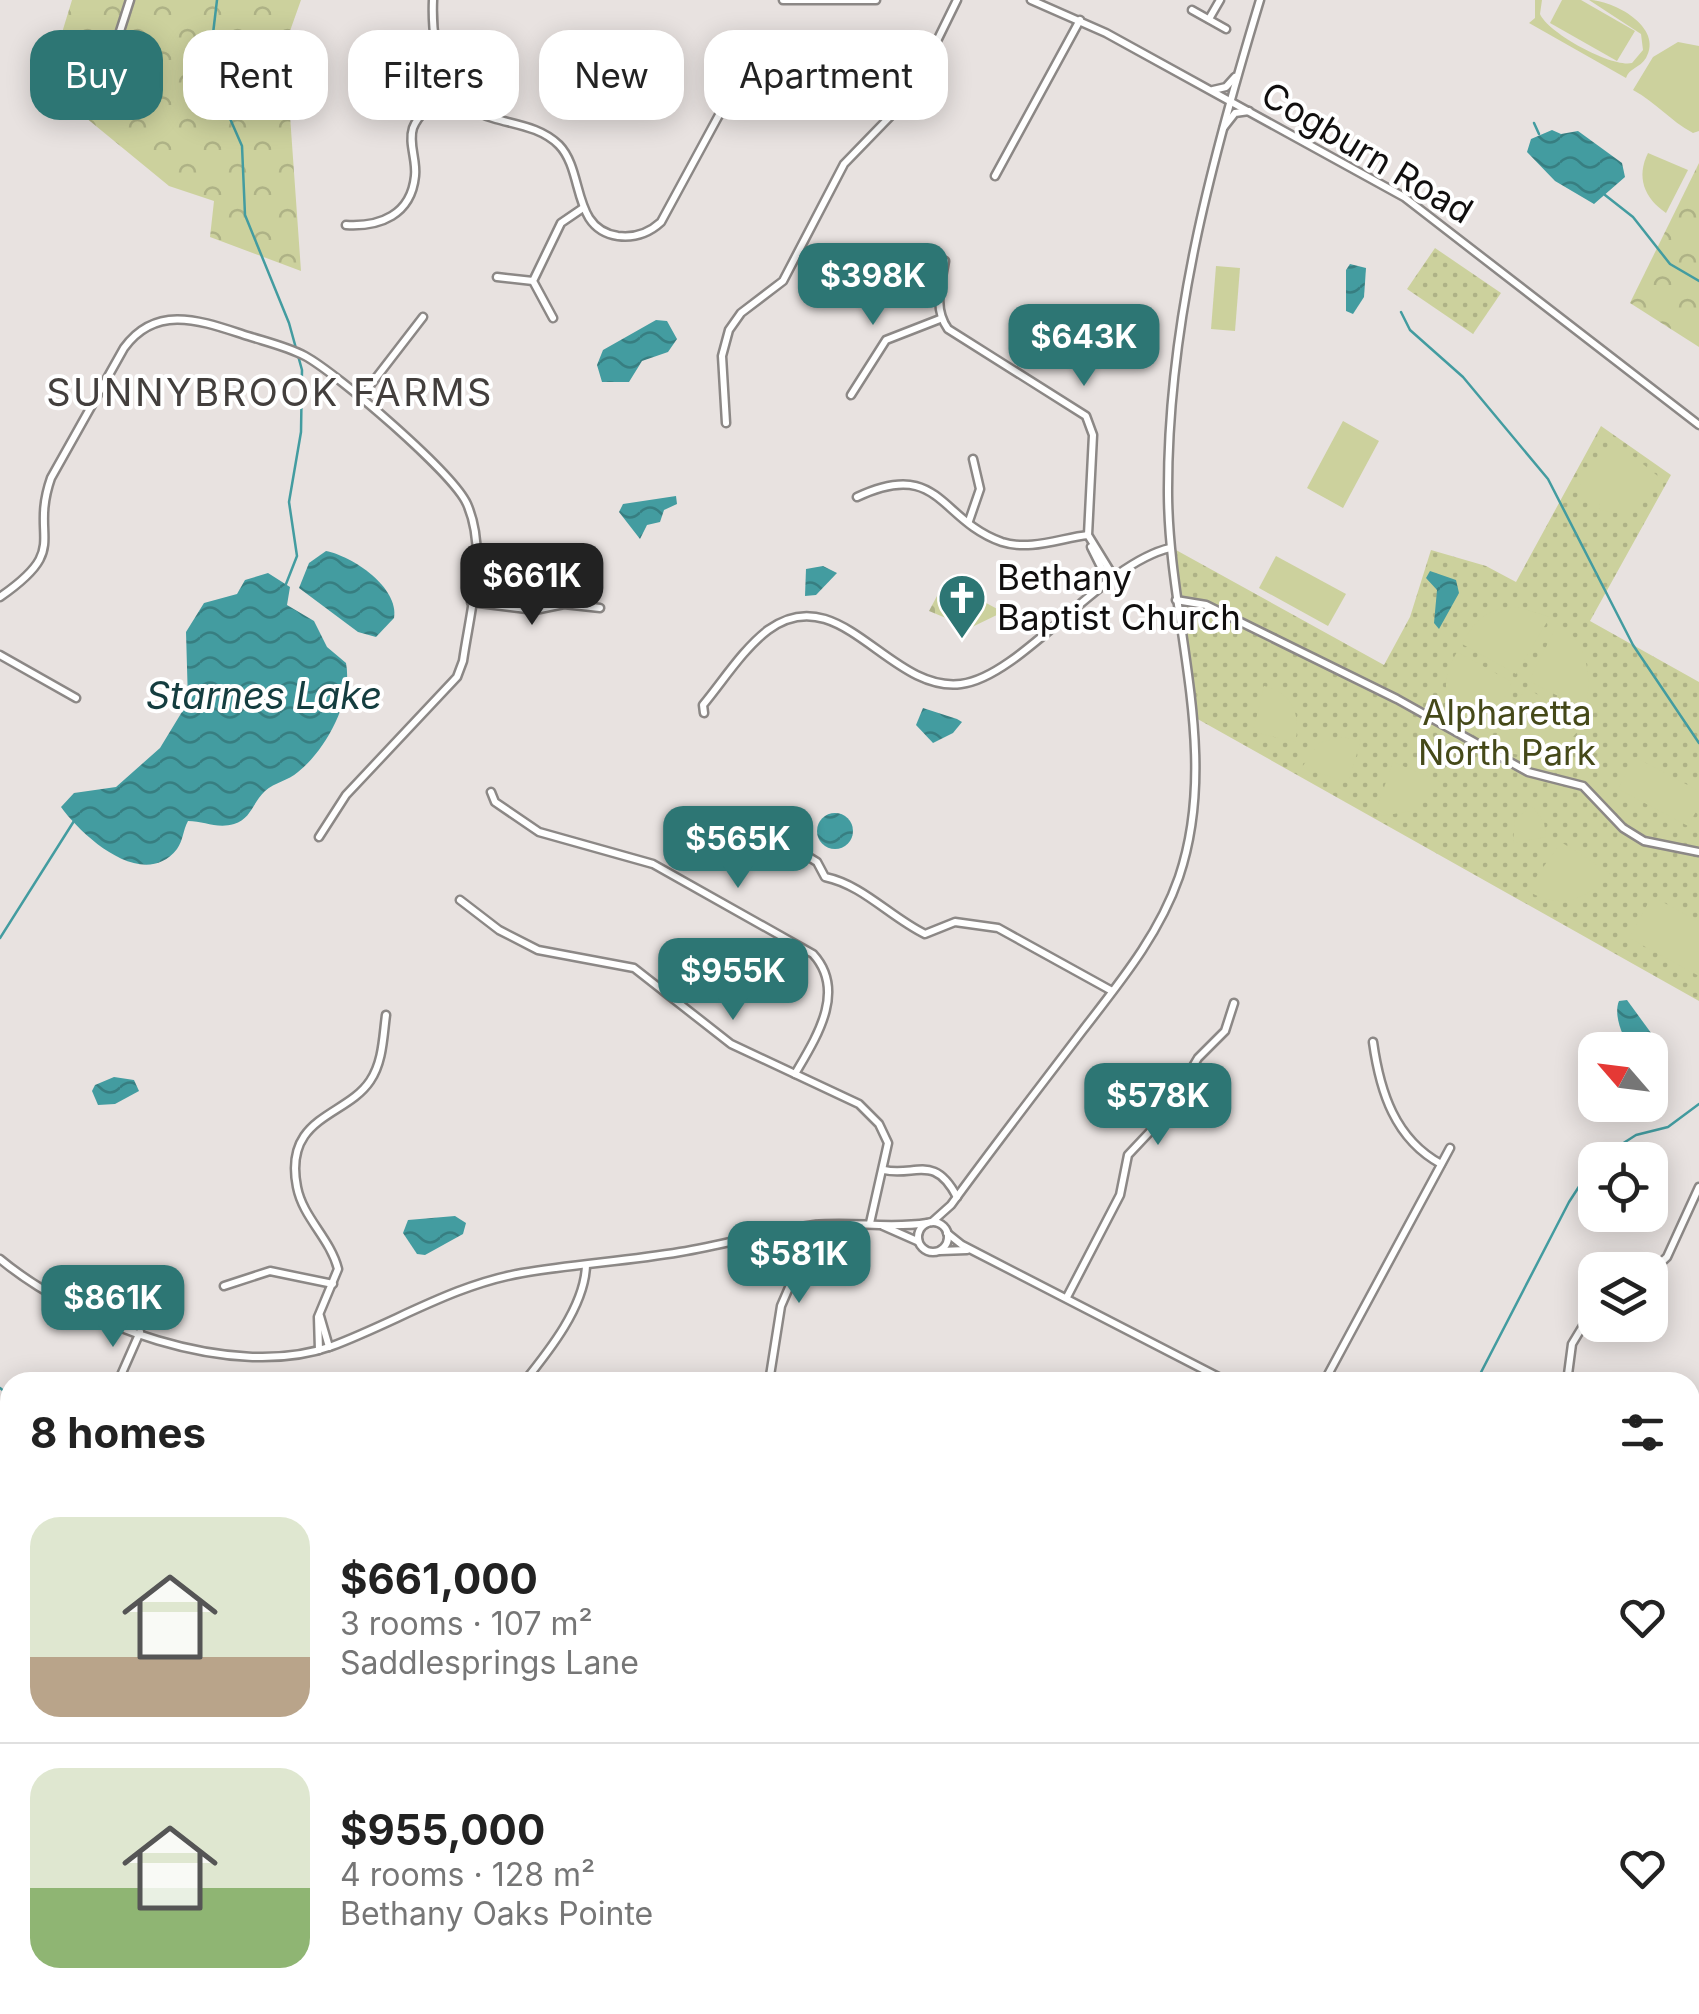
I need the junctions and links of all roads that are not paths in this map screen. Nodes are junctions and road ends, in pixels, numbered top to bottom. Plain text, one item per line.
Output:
1 (130, 0) edge
2 (433, 0) edge
3 (783, 0) edge
4 (876, 0) edge
5 (957, 0) edge
6 (1030, 0) edge
7 (1220, 0) edge
8 (1260, 0) edge
9 (1192, 10) dead end
10 (1209, 19) junction
11 (1080, 20) junction
12 (1226, 29) dead end
13 (120, 30) edge
14 (435, 30) edge
15 (1238, 72) junction
16 (1213, 90) junction
17 (1230, 99) junction
18 (1252, 111) junction
19 (419, 120) edge
20 (503, 120) edge
21 (718, 120) edge
22 (1220, 132) junction
23 (995, 176) dead end
24 (583, 208) junction
25 (346, 225) dead end
26 (945, 261) dead end
27 (498, 278) dead end
28 (533, 281) junction
29 (423, 317) dead end
30 (553, 318) dead end
31 (940, 318) junction
32 (851, 395) dead end
33 (359, 400) junction
34 (726, 423) dead end
35 (1699, 425) edge
36 (974, 459) dead end
37 (857, 497) dead end
38 (969, 520) junction
39 (1089, 538) junction
40 (1170, 548) junction
41 (1112, 581) junction
42 (0, 597) edge
43 (1176, 600) junction
44 (471, 602) junction
45 (600, 608) dead end
46 (0, 656) edge
47 (76, 698) dead end
48 (704, 713) dead end
49 (491, 792) dead end
50 (319, 837) dead end
51 (1699, 852) edge
52 (804, 854) dead end
53 (460, 900) dead end
54 (1112, 991) junction
55 (1234, 1003) dead end
56 (386, 1015) dead end
57 (1372, 1042) dead end
58 (795, 1074) junction
59 (1450, 1148) dead end
60 (1441, 1164) junction
61 (884, 1170) junction
62 (1699, 1187) edge
63 (957, 1197) junction
64 (951, 1205) junction
65 (930, 1223) junction
66 (874, 1224) junction
67 (816, 1225) junction
68 (947, 1231) junction
69 (920, 1244) junction
70 (974, 1251) junction
71 (937, 1252) junction
72 (1668, 1254) edge
73 (0, 1259) edge
74 (586, 1264) junction
75 (333, 1284) junction
76 (224, 1286) dead end
77 (1067, 1297) junction
78 (319, 1315) junction
79 (140, 1332) junction
80 (1578, 1334) edge
81 (329, 1347) junction
82 (319, 1350) junction
83 (122, 1372) edge
84 (531, 1372) edge
85 (770, 1372) edge
86 (1209, 1372) edge
87 (1329, 1372) edge
88 (1568, 1372) edge

1 - 13 street
2 - 14 street
3 - 4 street
5 - 34 street
6 - 11 street, Cogburn Road
7 - 10 street
8 - 15 street
9 - 10 street
10 - 12 street
11 - 16 street, Cogburn Road
11 - 23 street
15 - 16 street
15 - 17 street
16 - 17 street, Cogburn Road
17 - 18 street, Cogburn Road
17 - 22 street
18 - 22 street
18 - 35 street, Cogburn Road
19 - 25 street
20 - 24 street
21 - 24 street
22 - 40 street
24 - 28 street
26 - 31 street
27 - 28 street
28 - 30 street
29 - 33 street
31 - 32 street
31 - 39 street
33 - 42 street
33 - 44 street
36 - 38 street
37 - 38 street
38 - 39 street
39 - 41 street
40 - 41 street
40 - 43 street
41 - 48 street
43 - 51 street
43 - 54 street
44 - 45 street
44 - 50 street
46 - 47 street
49 - 58 street
52 - 54 street
53 - 58 street
54 - 63 street
55 - 77 street
56 - 75 street
57 - 60 street
58 - 61 street
59 - 60 street
60 - 87 street
61 - 63 street
61 - 66 street
62 - 72 street
63 - 64 street
64 - 65 street
64 - 68 street
65 - 66 street
65 - 68 street
65 - 69 street
66 - 67 street
66 - 69 street
67 - 74 street
67 - 85 street
68 - 70 street
68 - 71 street
69 - 71 street
70 - 71 street
70 - 77 street
73 - 79 street
74 - 81 street
74 - 84 street
75 - 76 street
75 - 78 street
77 - 86 street
78 - 81 street
78 - 82 street
79 - 82 street
79 - 83 street
80 - 88 street
81 - 82 street

